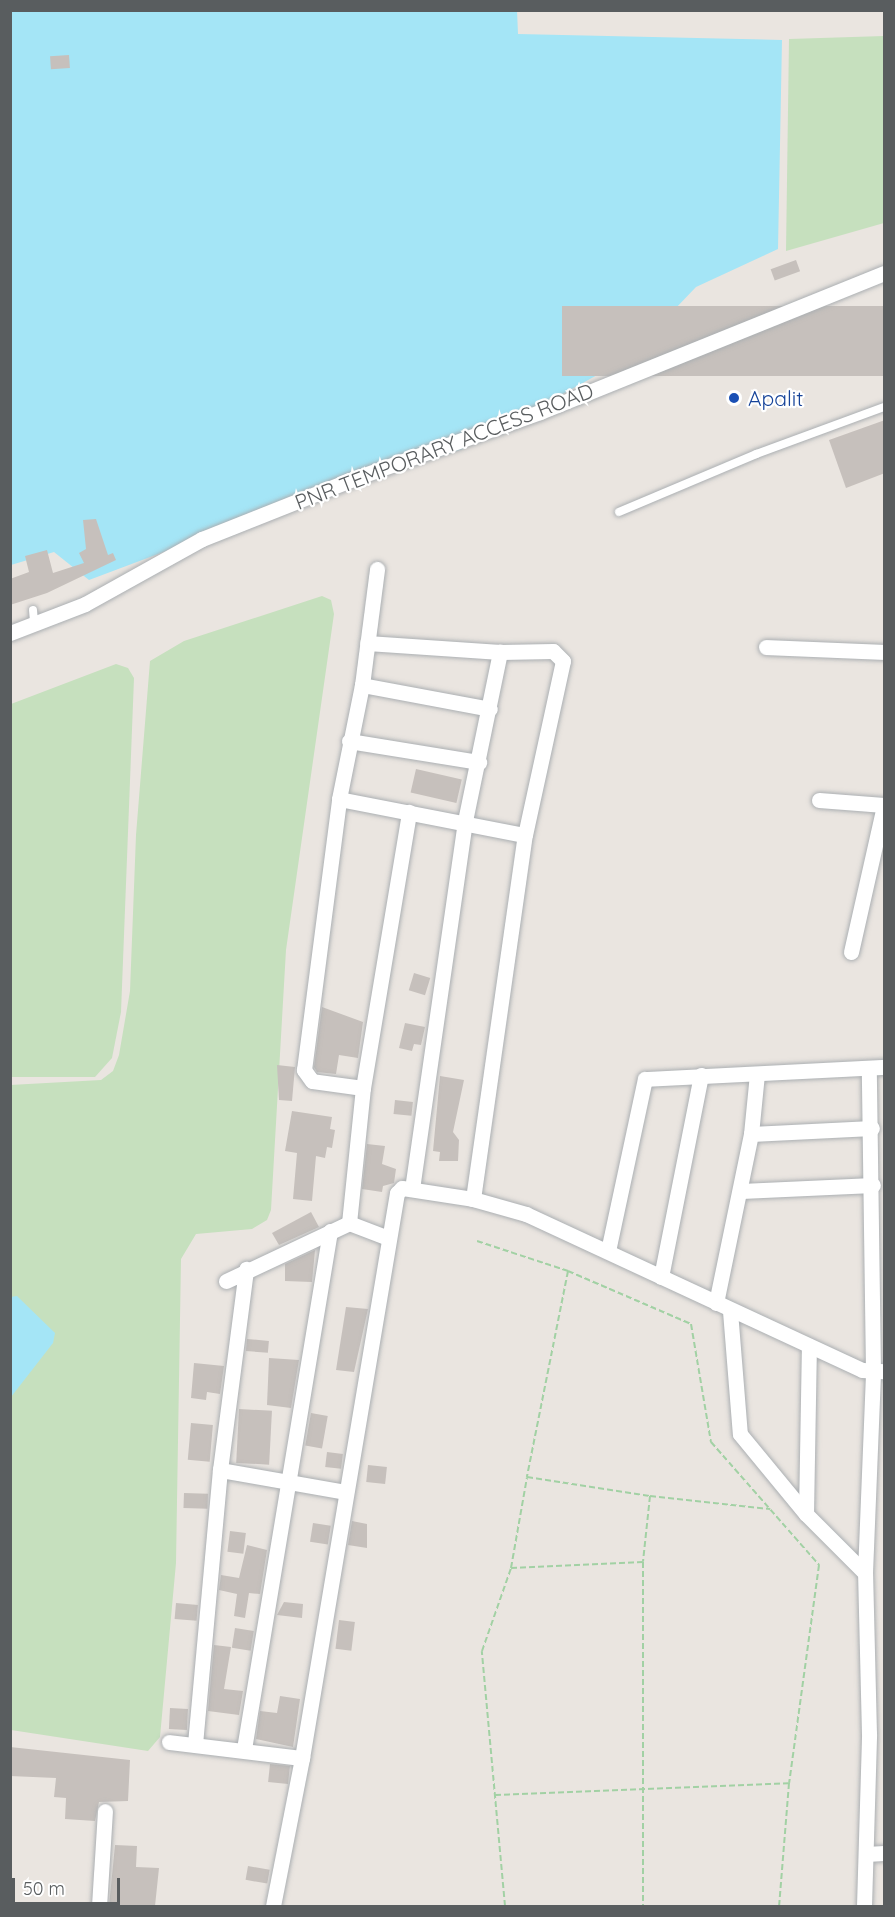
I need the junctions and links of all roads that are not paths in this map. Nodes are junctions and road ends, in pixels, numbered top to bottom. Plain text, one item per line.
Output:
1 (885, 273) edge
2 (885, 406) edge
3 (620, 512) dead end
4 (377, 569) dead end
5 (10, 633) edge
6 (367, 643) junction
7 (766, 647) dead end
8 (500, 652) junction
9 (885, 652) edge
10 (362, 685) junction
11 (490, 709) junction
12 (349, 741) junction
13 (479, 762) junction
14 (339, 799) junction
15 (819, 800) dead end
16 (884, 805) edge
17 (409, 812) junction
18 (465, 821) junction
19 (525, 835) junction
20 (851, 952) dead end
21 (877, 1068) edge
22 (757, 1074) junction
23 (700, 1076) junction
24 (363, 1088) junction
25 (872, 1128) junction
26 (751, 1134) junction
27 (873, 1185) junction
28 (412, 1189) junction
29 (741, 1191) junction
30 (473, 1199) junction
31 (349, 1223) junction
32 (330, 1231) junction
33 (388, 1238) junction
34 (608, 1251) junction
35 (246, 1269) junction
36 (661, 1276) junction
37 (226, 1281) dead end
38 (716, 1303) junction
39 (730, 1311) junction
40 (809, 1346) junction
41 (879, 1371) edge
42 (220, 1470) junction
43 (290, 1480) junction
44 (346, 1491) junction
45 (806, 1514) junction
46 (866, 1573) junction
47 (877, 1734) edge
48 (169, 1742) dead end
49 (195, 1744) junction
50 (244, 1749) junction
51 (302, 1758) junction
52 (105, 1811) dead end
53 (885, 1853) edge
54 (866, 1854) junction
55 (99, 1906) edge
56 (273, 1906) edge
57 (864, 1906) edge

1 - 5 street, PNR TEMPORARY ACCESS ROAD
2 - 3 lane
4 - 6 street
6 - 8 street
6 - 10 street
7 - 9 street
8 - 11 street
8 - 19 street
10 - 11 street
10 - 12 street
11 - 13 street
12 - 13 street
12 - 14 street
13 - 18 street
14 - 17 street
14 - 24 street
15 - 16 street
16 - 20 street
17 - 18 street
17 - 24 street
18 - 19 street
18 - 28 street
19 - 30 street
21 - 22 street
21 - 25 street
22 - 23 street
22 - 26 street
23 - 34 street
23 - 36 street
24 - 31 street
25 - 26 street
25 - 27 street
26 - 29 street
27 - 29 street
27 - 41 street
28 - 30 street
28 - 33 street
29 - 38 street
30 - 34 street
31 - 32 street
31 - 33 street
32 - 35 street
32 - 43 street
33 - 44 street
34 - 36 street
35 - 37 street
35 - 42 street
36 - 38 street
38 - 39 street
39 - 40 street
39 - 45 street
40 - 41 street
40 - 45 street
41 - 46 street
42 - 43 street
42 - 49 street
43 - 44 street
43 - 50 street
44 - 51 street
45 - 46 street
46 - 47 street
47 - 54 street
48 - 49 street
49 - 50 street
50 - 51 street
51 - 56 street
52 - 55 street
53 - 54 street
54 - 57 street

